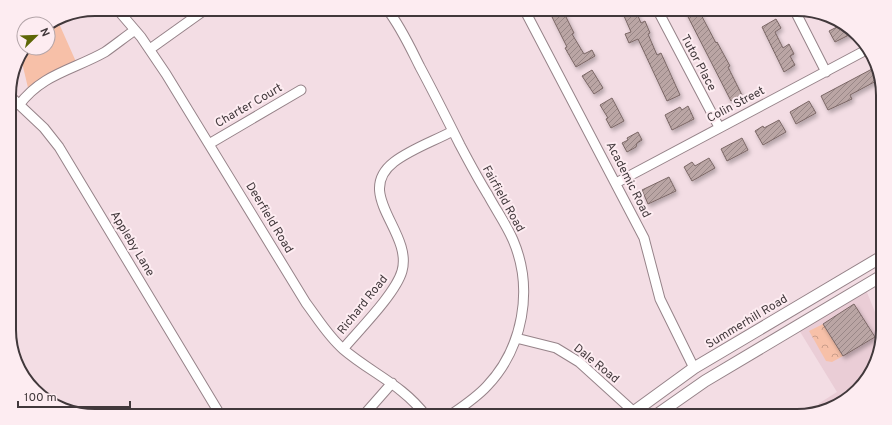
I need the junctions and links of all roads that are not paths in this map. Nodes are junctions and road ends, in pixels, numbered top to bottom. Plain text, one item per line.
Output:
1 (123, 16) edge
2 (196, 16) edge
3 (392, 16) edge
4 (528, 16) edge
5 (661, 16) edge
6 (798, 16) edge
7 (135, 30) junction
8 (150, 49) junction
9 (863, 52) edge
10 (826, 72) junction
11 (301, 90) dead end
12 (16, 102) edge
13 (19, 105) junction
14 (719, 127) junction
15 (453, 131) junction
16 (209, 144) junction
17 (616, 183) junction
18 (876, 260) edge
19 (876, 279) edge
20 (516, 338) junction
21 (343, 349) junction
22 (694, 368) junction
23 (392, 383) junction
24 (218, 409) edge
25 (369, 409) edge
26 (420, 409) edge
27 (459, 409) edge
28 (625, 409) edge
29 (637, 409) edge
30 (665, 409) edge

1 - 7 street, Deerfield Road
2 - 8 street
3 - 15 street, Fairfield Road
4 - 17 street, Academic Road
5 - 14 street, Tutor Place
6 - 10 street
7 - 8 street, Deerfield Road
7 - 13 street
8 - 16 street, Deerfield Road
9 - 10 street, Colin Street
10 - 14 street, Colin Street
11 - 16 street, Charter Court
12 - 13 street, Appleby Lane
13 - 24 street, Appleby Lane
14 - 17 street, Colin Street
15 - 20 street, Fairfield Road
15 - 21 street, Richard Road
16 - 21 street, Deerfield Road
17 - 22 street, Academic Road
18 - 22 street, Summerhill Road
19 - 30 street
20 - 27 street, Fairfield Road
20 - 28 street, Dale Road
21 - 23 street, Deerfield Road
22 - 29 street, Summerhill Road
23 - 25 street
23 - 26 street, Deerfield Road

